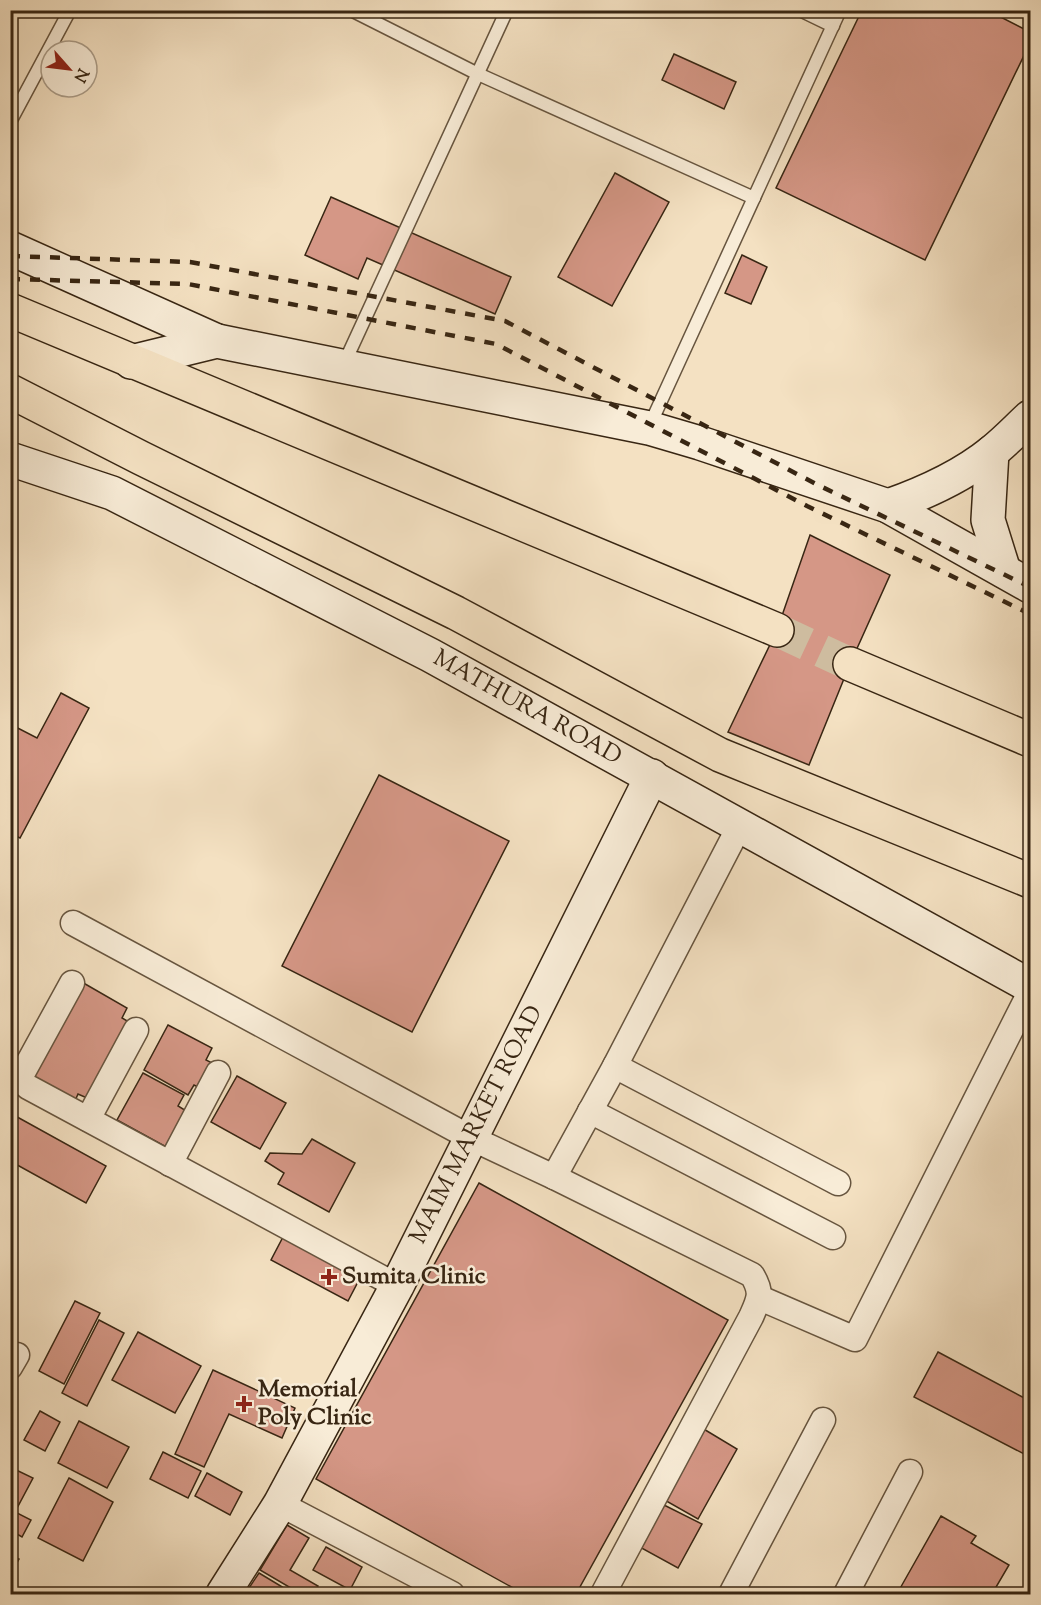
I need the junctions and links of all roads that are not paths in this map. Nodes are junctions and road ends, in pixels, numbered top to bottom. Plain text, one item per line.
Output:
1 (69, 10) edge
2 (351, 10) edge
3 (507, 10) edge
4 (800, 10) edge
5 (840, 10) edge
6 (833, 26) junction
7 (478, 74) junction
8 (10, 122) edge
9 (754, 198) junction
10 (10, 248) edge
11 (10, 310) edge
12 (217, 341) junction
13 (131, 362) junction
14 (342, 368) junction
15 (10, 391) edge
16 (1030, 417) edge
17 (649, 428) junction
18 (992, 452) junction
19 (10, 459) edge
20 (888, 506) junction
21 (1017, 578) edge
22 (777, 630) tunnel mouth
23 (850, 664) tunnel mouth
24 (1030, 740) edge
25 (652, 776) junction
26 (740, 825) junction
27 (1030, 881) edge
28 (73, 923) dead end
29 (72, 983) dead end
30 (1030, 986) edge
31 (1030, 992) edge
32 (136, 1030) dead end
33 (615, 1066) junction
34 (218, 1073) dead end
35 (590, 1112) junction
36 (88, 1119) junction
37 (471, 1138) junction
38 (170, 1164) junction
39 (554, 1177) junction
40 (838, 1183) dead end
41 (833, 1237) dead end
42 (397, 1286) junction
43 (760, 1298) junction
44 (823, 1420) dead end
45 (910, 1472) dead end
46 (280, 1504) junction
47 (223, 1594) edge
48 (452, 1594) edge
49 (603, 1594) edge
50 (731, 1594) edge
51 (846, 1594) edge

1 - 8 lane
2 - 7 lane
3 - 7 lane
4 - 6 lane
5 - 6 lane
6 - 9 lane
7 - 9 lane
7 - 14 lane
9 - 17 lane
10 - 12 main road
11 - 13 highway
12 - 13 main road
12 - 14 main road
13 - 22 highway
14 - 17 main road
15 - 27 highway, MATHURA ROAD
16 - 18 main road
17 - 20 main road
18 - 20 main road
18 - 21 main road
19 - 25 main road, MATHURA ROAD
20 - 21 main road
23 - 24 highway
25 - 26 main road, MATHURA ROAD
25 - 37 main road, MAIM MARKET ROAD
26 - 30 main road, MATHURA ROAD
26 - 33 street
28 - 37 street
29 - 36 street
31 - 43 street
32 - 36 street
33 - 35 street
33 - 40 street
34 - 38 street
35 - 39 street
35 - 41 street
36 - 38 street
37 - 39 street
37 - 42 main road, MAIM MARKET ROAD
38 - 42 street
39 - 43 street
42 - 46 main road, MAIM MARKET ROAD
43 - 49 street
44 - 50 street
45 - 51 street
46 - 47 main road, MAIM MARKET ROAD
46 - 48 street

